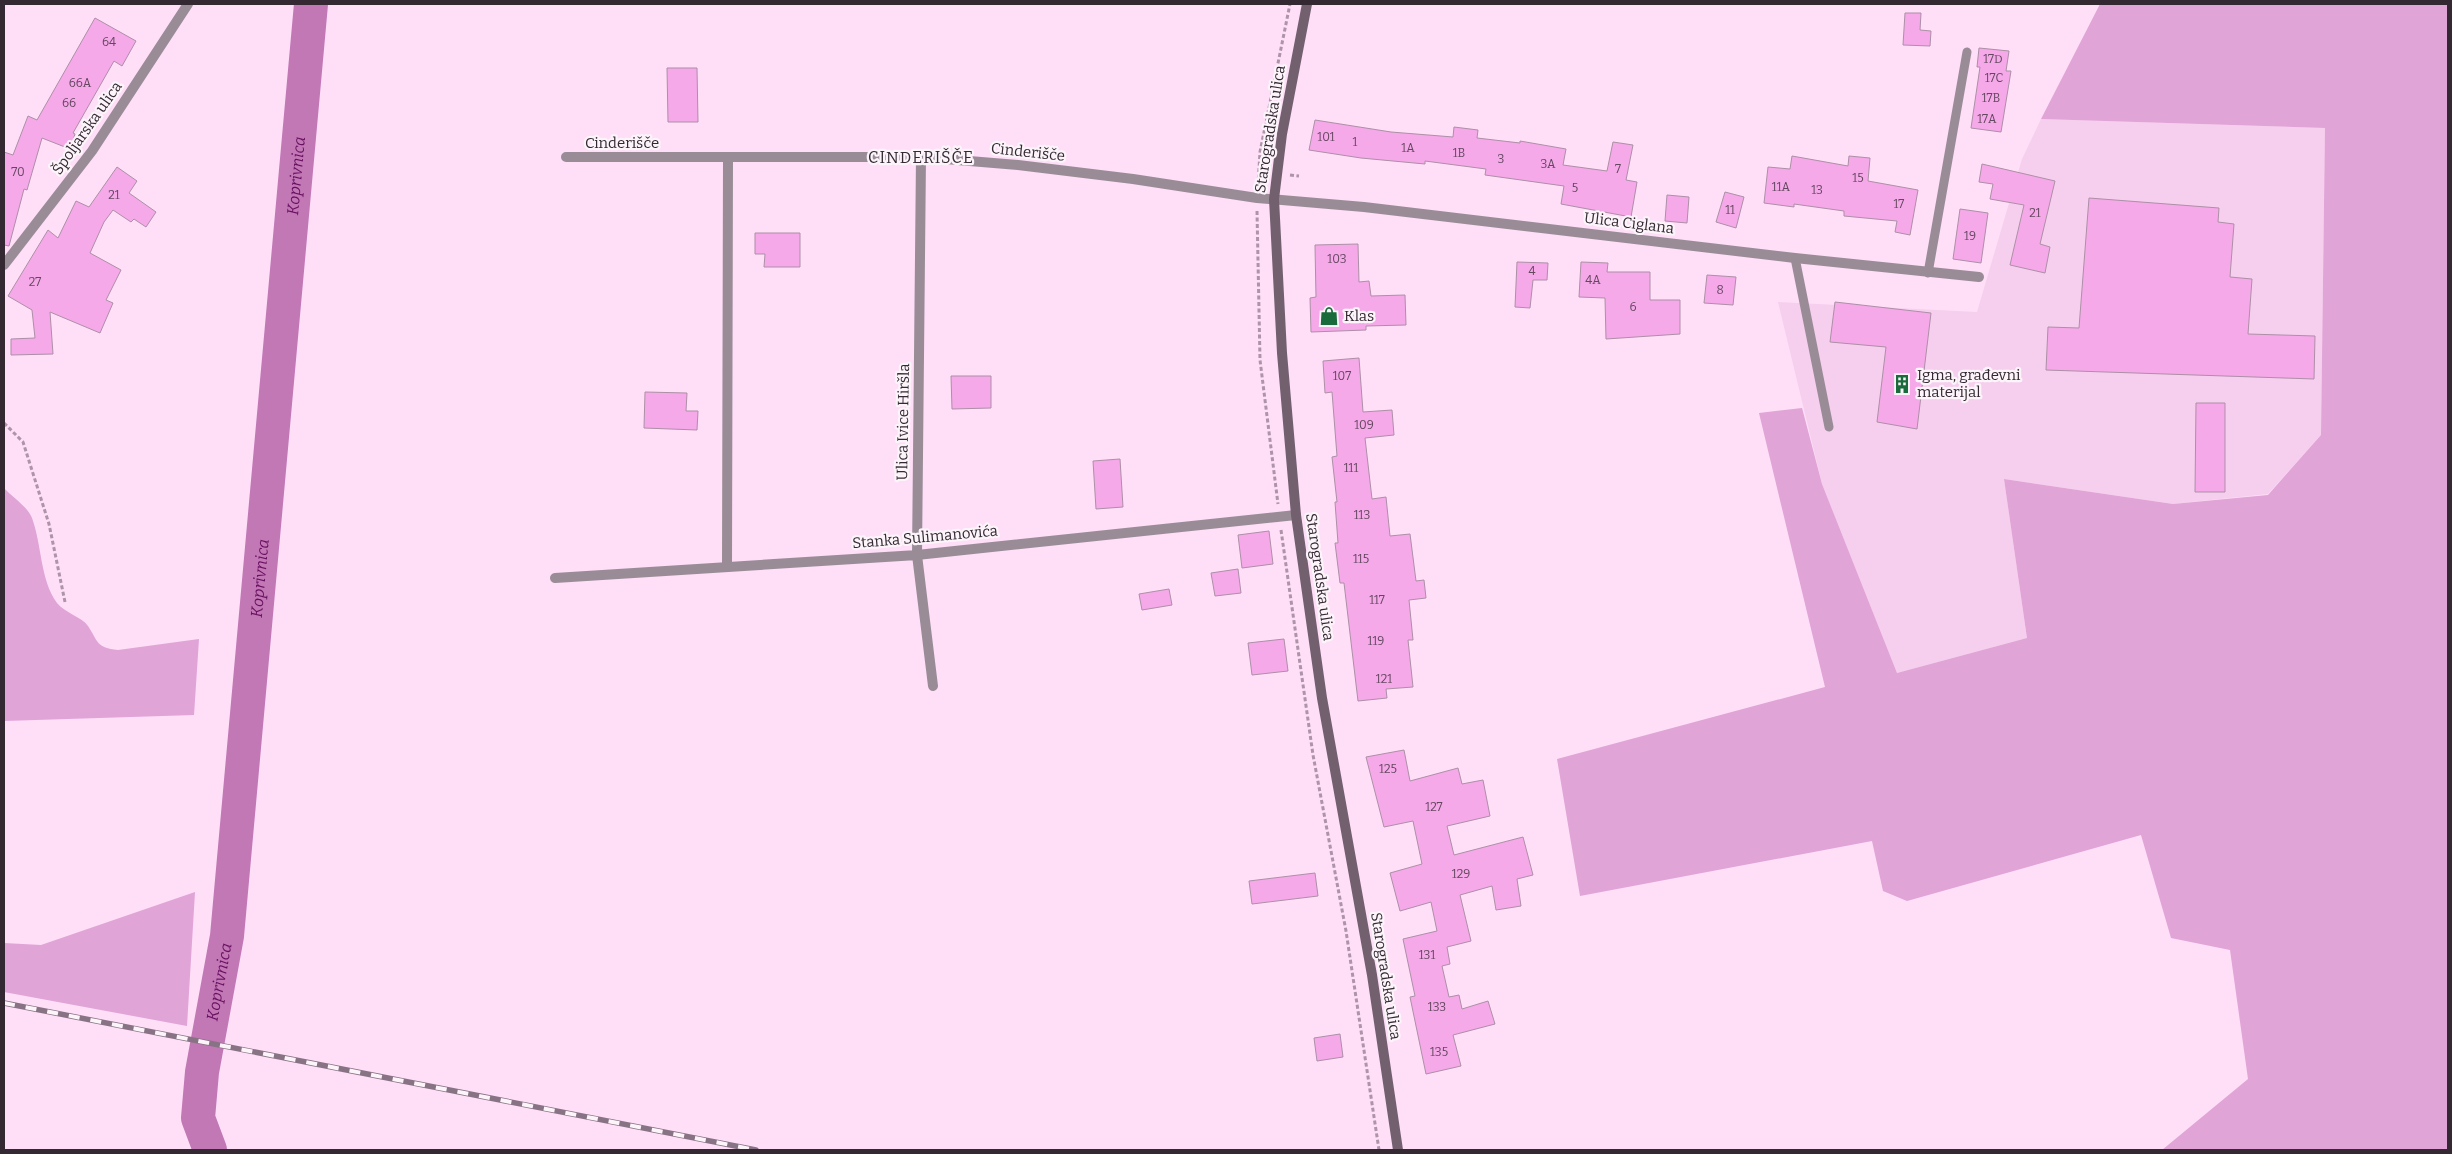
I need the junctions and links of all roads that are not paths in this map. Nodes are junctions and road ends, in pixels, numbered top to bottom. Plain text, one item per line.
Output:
1 (188, 4) edge
2 (1306, 4) edge
3 (1967, 52) dead end
4 (566, 157) dead end
5 (921, 157) junction
6 (728, 158) junction
7 (1274, 200) junction
8 (1795, 258) junction
9 (4, 265) edge
10 (1928, 273) junction
11 (1979, 277) dead end
12 (1829, 427) dead end
13 (1296, 515) junction
14 (917, 555) junction
15 (727, 567) junction
16 (555, 578) dead end
17 (933, 686) dead end
18 (1398, 1150) edge

1 - 9 street, Špoljarska ulica
2 - 7 main road, Starogradska ulica
3 - 10 lane
4 - 6 street, Cinderišče
5 - 6 street, Cinderišče
5 - 7 street, Cinderišče
5 - 14 street, Ulica Ivice Hiršla
6 - 15 street
7 - 8 street, Ulica Ciglana
7 - 13 main road, Starogradska ulica
8 - 10 street, Ulica Ciglana
8 - 12 lane
10 - 11 street, Ulica Ciglana
13 - 14 street, Stanka Sulimanovića
13 - 18 main road, Starogradska ulica
14 - 15 street, Stanka Sulimanovića
14 - 17 street, Ulica Ivice Hiršla
15 - 16 street, Stanka Sulimanovića

